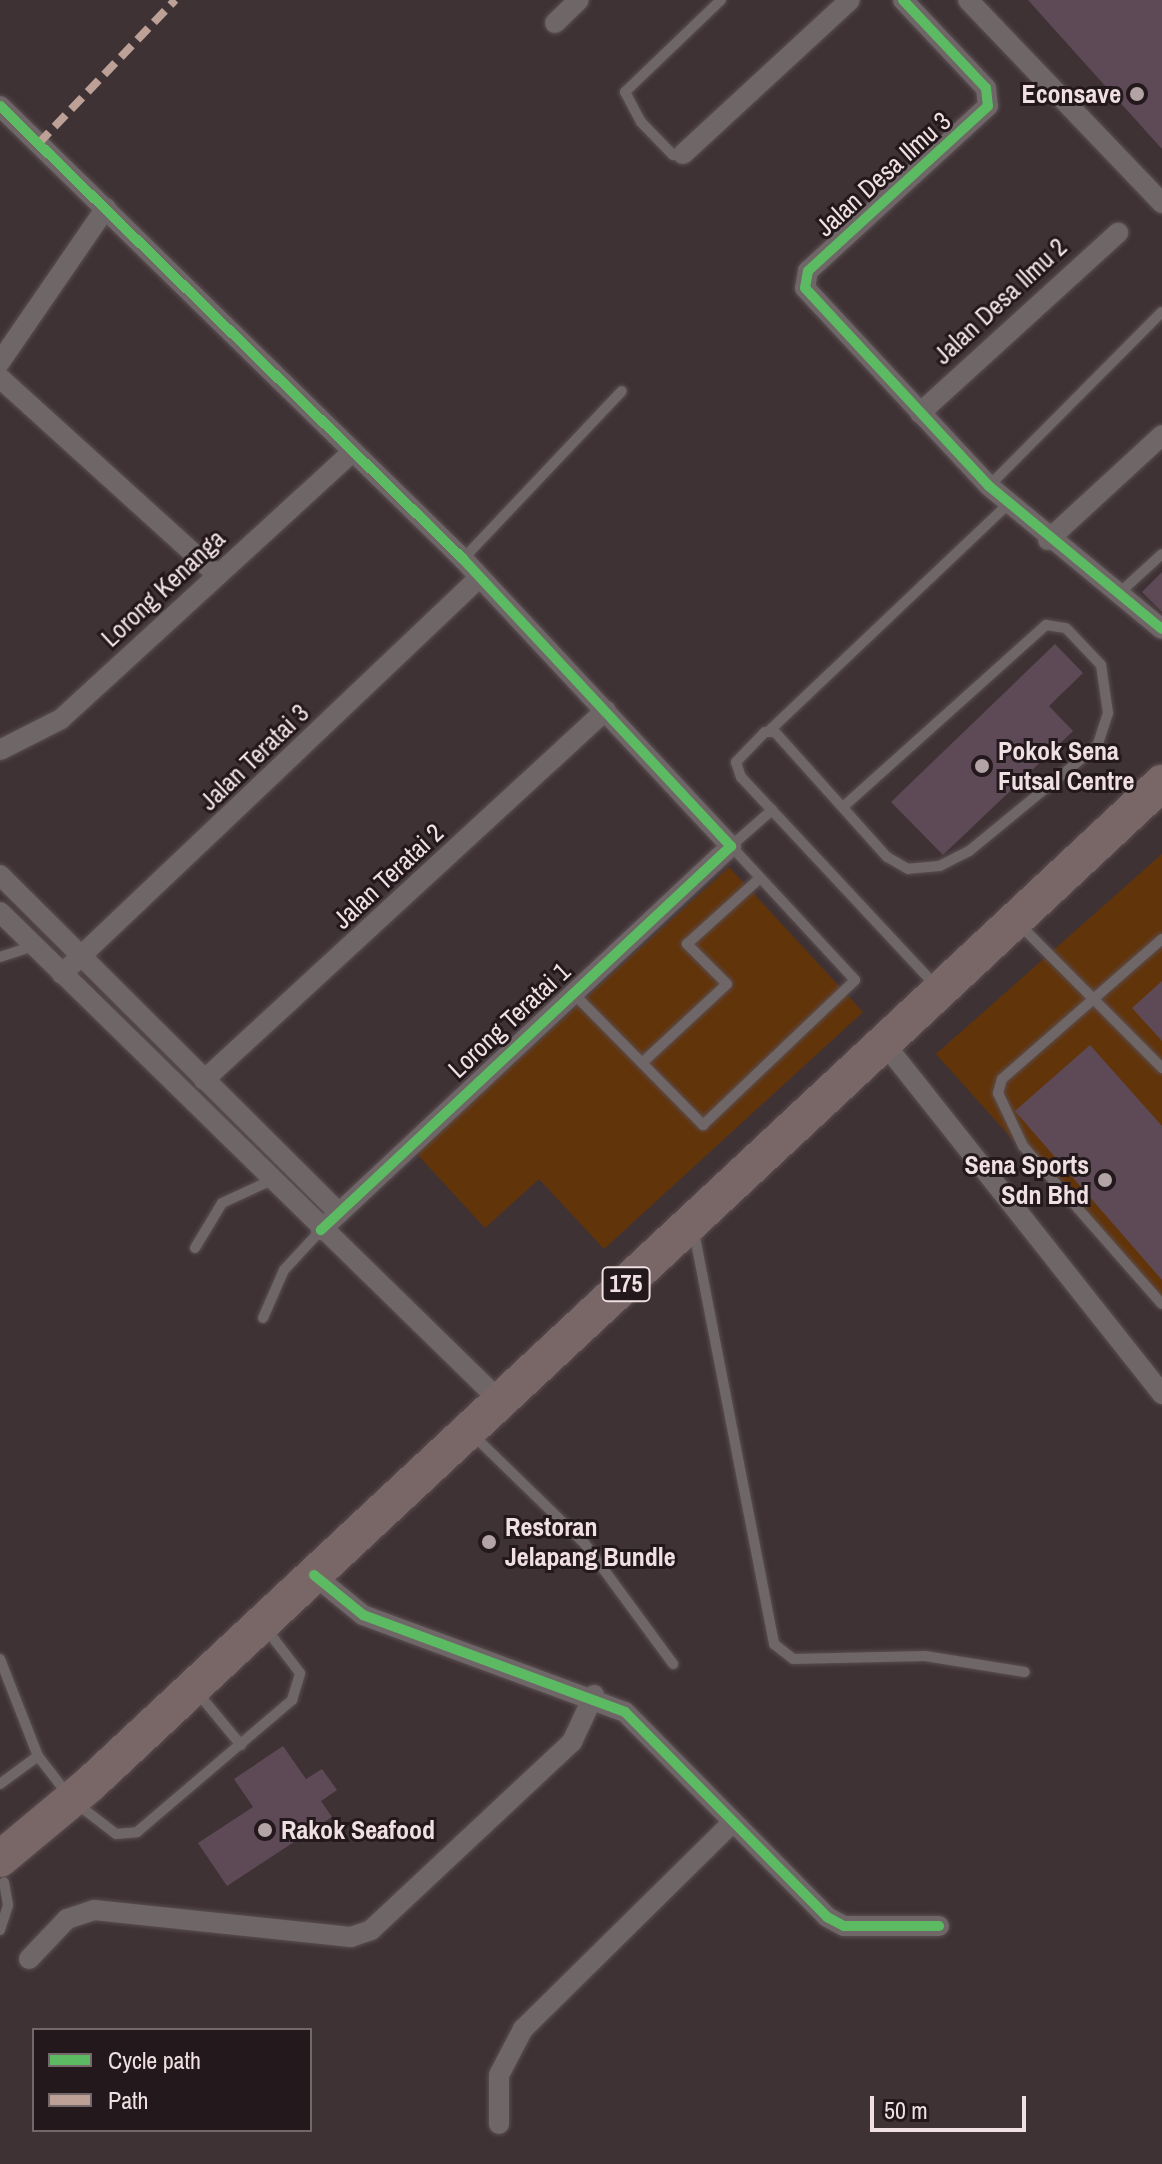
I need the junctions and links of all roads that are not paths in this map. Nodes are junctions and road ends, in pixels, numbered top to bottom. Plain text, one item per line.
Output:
1 (579, 0) edge
2 (721, 0) edge
3 (850, 0) edge
4 (903, 0) edge
5 (968, 0) edge
6 (555, 23) dead end
7 (0, 106) edge
8 (683, 154) joint
9 (1162, 203) edge
10 (106, 208) junction
11 (1118, 233) dead end
12 (1162, 312) edge
13 (0, 362) edge
14 (0, 378) edge
15 (622, 391) dead end
16 (920, 413) junction
17 (1162, 435) edge
18 (353, 451) junction
19 (989, 486) junction
20 (1008, 504) junction
21 (1048, 540) junction
22 (1162, 554) edge
23 (463, 559) junction
24 (216, 574) junction
25 (480, 577) junction
26 (1115, 597) junction
27 (1162, 629) edge
28 (606, 710) junction
29 (769, 731) junction
30 (0, 750) edge
31 (1162, 783) edge
32 (843, 807) junction
33 (772, 810) junction
34 (731, 846) junction
35 (0, 875) edge
36 (760, 878) junction
37 (0, 912) edge
38 (1015, 920) junction
39 (1162, 939) edge
40 (34, 946) junction
41 (83, 955) junction
42 (0, 957) edge
43 (62, 974) junction
44 (940, 990) junction
45 (572, 992) junction
46 (1097, 996) junction
47 (884, 1043) junction
48 (642, 1063) junction
49 (1162, 1068) edge
50 (204, 1080) junction
51 (272, 1180) junction
52 (339, 1213) junction
53 (693, 1222) junction
54 (321, 1230) junction
55 (195, 1248) dead end
56 (1162, 1304) edge
57 (263, 1318) dead end
58 (1162, 1394) edge
59 (500, 1401) junction
60 (469, 1430) junction
61 (314, 1575) junction
62 (261, 1625) junction
63 (0, 1659) edge
64 (673, 1664) dead end
65 (1025, 1672) dead end
66 (193, 1688) junction
67 (594, 1695) junction
68 (241, 1745) junction
69 (38, 1756) junction
70 (0, 1784) edge
71 (80, 1796) junction
72 (733, 1822) junction
73 (2, 1867) edge
74 (939, 1926) dead end
75 (0, 1930) edge
76 (29, 1959) dead end
77 (499, 2124) dead end

1 - 6 street
2 - 8 lane
3 - 8 street
4 - 16 street, Jalan Desa Ilmu 3
5 - 9 street
7 - 10 street
10 - 13 street
10 - 18 street
11 - 16 street, Jalan Desa Ilmu 2
12 - 19 lane
14 - 24 street
15 - 23 lane
16 - 19 street
17 - 21 street
18 - 23 street
18 - 24 street, Lorong Kenanga
19 - 20 street
20 - 21 street
20 - 29 lane
21 - 26 street
22 - 26 lane
23 - 25 street
24 - 30 street, Lorong Kenanga
25 - 28 street
25 - 41 street, Jalan Teratai 3
26 - 27 street
28 - 34 street
28 - 50 street, Jalan Teratai 2
29 - 32 lane
29 - 33 lane
31 - 38 highway, 175
32 - 32 lane
33 - 34 lane
33 - 44 lane
34 - 36 lane
34 - 45 street, Lorong Teratai 1
35 - 41 street
36 - 48 lane
36 - 48 lane
37 - 40 street
38 - 44 highway, 175
38 - 46 lane
39 - 46 lane
40 - 42 lane
40 - 43 street
41 - 43 street, Jalan Teratai 3
41 - 50 street
43 - 51 street
44 - 47 highway, 175
45 - 48 lane
45 - 52 street, Lorong Teratai 1
46 - 49 lane
46 - 56 lane
47 - 53 highway, 175
47 - 58 street
50 - 52 street
51 - 54 street
51 - 55 lane
52 - 54 street, Lorong Teratai 1
53 - 59 highway, 175
53 - 65 lane
54 - 57 lane
54 - 59 street
59 - 60 highway, 175
60 - 61 highway, 175
60 - 64 lane
61 - 62 highway, 175
61 - 67 street
62 - 66 highway, 175
62 - 68 lane
63 - 69 lane
66 - 68 lane
66 - 71 highway, 175
67 - 72 street
67 - 76 street
68 - 71 lane
69 - 70 lane
69 - 71 lane
71 - 73 highway, 175
72 - 74 street
72 - 77 street
73 - 75 lane

